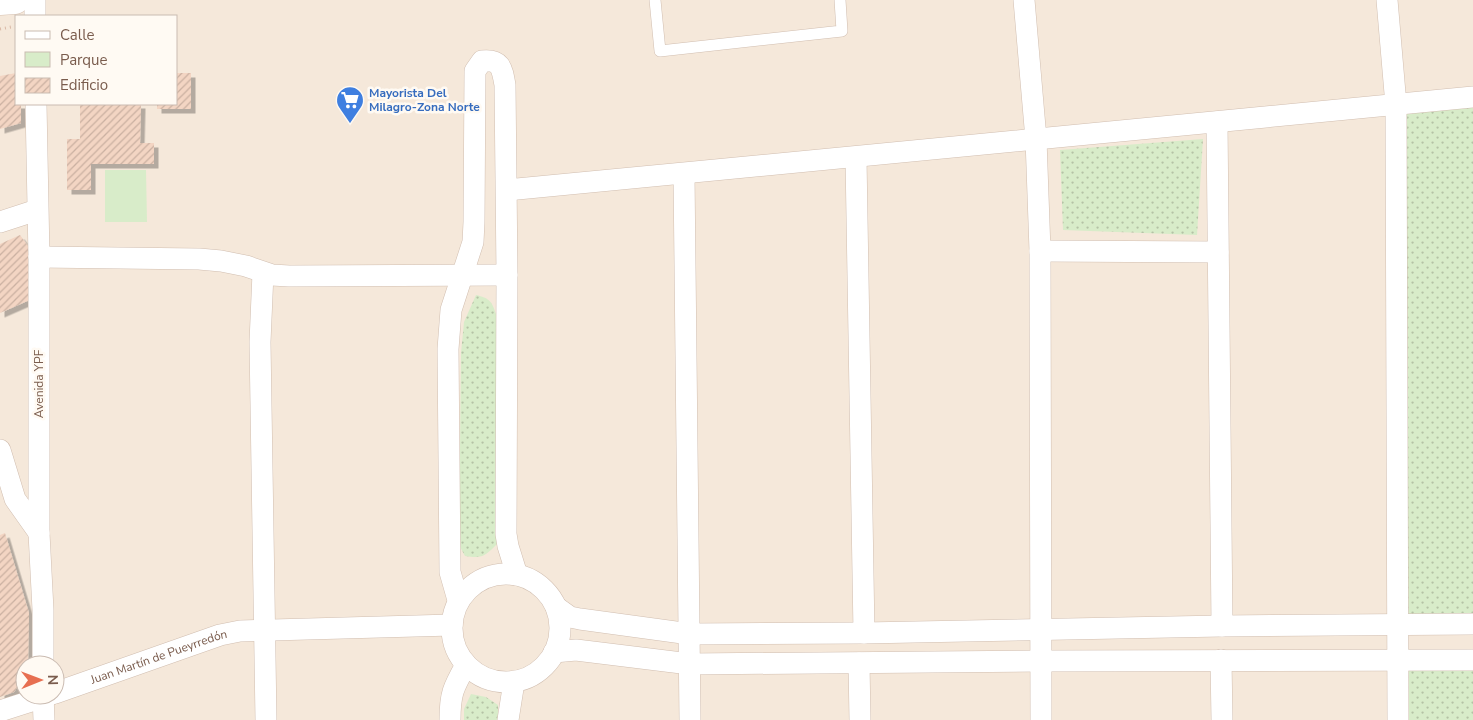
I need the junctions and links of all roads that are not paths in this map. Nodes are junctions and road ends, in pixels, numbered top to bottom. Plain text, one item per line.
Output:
1 (15, 0) edge
2 (35, 0) edge
3 (655, 0) edge
4 (840, 0) edge
5 (1024, 0) edge
6 (1387, 0) edge
7 (0, 1) edge
8 (36, 15) edge
9 (1473, 97) edge
10 (36, 105) edge
11 (1396, 105) junction
12 (1217, 122) junction
13 (1036, 139) junction
14 (856, 158) junction
15 (684, 174) junction
16 (507, 190) junction
17 (37, 210) junction
18 (0, 222) edge
19 (1040, 251) junction
20 (1218, 252) junction
21 (39, 256) junction
22 (264, 273) junction
23 (507, 275) junction
24 (462, 276) junction
25 (0, 450) edge
26 (39, 533) junction
27 (518, 574) junction
28 (458, 600) junction
29 (556, 607) junction
30 (1473, 624) edge
31 (452, 625) junction
32 (1398, 625) junction
33 (1222, 626) junction
34 (1040, 629) junction
35 (266, 630) junction
36 (864, 633) junction
37 (690, 634) junction
38 (554, 652) junction
39 (43, 655) edge
40 (1221, 660) junction
41 (1398, 660) junction
42 (1473, 660) edge
43 (1041, 661) junction
44 (859, 663) junction
45 (690, 664) junction
46 (466, 665) junction
47 (514, 682) junction
48 (65, 689) edge
49 (20, 705) edge
50 (46, 705) edge
51 (0, 712) edge
52 (44, 720) edge
53 (266, 720) edge
54 (450, 720) edge
55 (508, 720) edge
56 (690, 720) edge
57 (860, 720) edge
58 (1041, 720) edge
59 (1222, 720) edge
60 (1398, 720) edge

1 - 7 street
2 - 8 street
3 - 4 lane
5 - 13 street
6 - 11 street
9 - 11 street
10 - 17 street, Avenida YPF
11 - 12 street
11 - 32 street
12 - 13 street
12 - 20 street
13 - 14 street
13 - 19 street
14 - 15 street
14 - 36 street
15 - 16 street
15 - 37 street
16 - 23 street
16 - 24 street
17 - 18 street
17 - 21 street, Avenida YPF
19 - 20 street
19 - 34 street
20 - 33 street
21 - 22 street
21 - 26 street, Avenida YPF
22 - 24 street
22 - 35 street
23 - 24 street
23 - 27 street
24 - 28 street
25 - 26 street
26 - 39 street, Avenida YPF
27 - 28 street
27 - 29 street
28 - 31 street
29 - 37 street
29 - 38 street
30 - 32 street
31 - 35 street, Juan Martín de Pueyrredón
31 - 46 street
32 - 33 street
32 - 41 street
33 - 34 street
34 - 36 street
34 - 43 street
35 - 48 street, Juan Martín de Pueyrredón
35 - 53 street
36 - 37 street
37 - 45 street
38 - 45 street
38 - 47 street
40 - 41 street
40 - 43 street
40 - 59 street
41 - 42 street
41 - 60 street
43 - 44 street
43 - 58 street
44 - 45 street
44 - 57 street
45 - 56 street
46 - 47 street
46 - 54 street
47 - 55 street
49 - 51 street, Juan Martín de Pueyrredón
50 - 52 street

